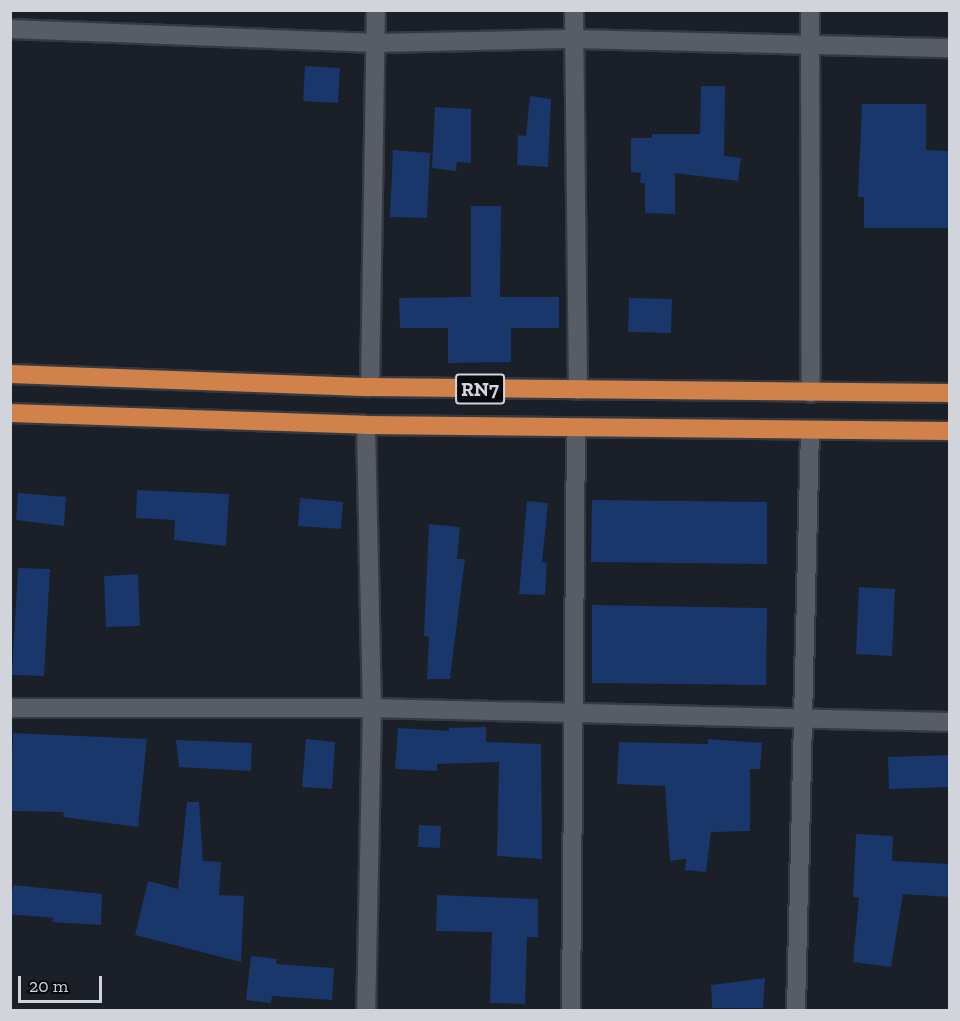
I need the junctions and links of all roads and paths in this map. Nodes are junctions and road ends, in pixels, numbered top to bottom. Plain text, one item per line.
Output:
1 (376, 10) edge
2 (574, 10) edge
3 (810, 10) edge
4 (10, 29) edge
5 (574, 39) junction
6 (376, 43) junction
7 (809, 44) junction
8 (950, 48) edge
9 (10, 374) edge
10 (370, 387) junction
11 (578, 390) junction
12 (811, 393) junction
13 (950, 393) edge
14 (10, 413) edge
15 (366, 425) junction
16 (576, 428) junction
17 (810, 430) junction
18 (950, 431) edge
19 (10, 708) edge
20 (372, 708) junction
21 (571, 715) junction
22 (801, 719) junction
23 (950, 722) edge
24 (366, 1011) edge
25 (571, 1011) edge
26 (796, 1011) edge

1 - 6 street
2 - 5 street
3 - 7 street
4 - 6 street
5 - 6 street
5 - 7 street
5 - 11 street
6 - 10 street
7 - 8 street
7 - 12 street
9 - 10 highway, RN7
10 - 11 highway, RN7
11 - 12 highway, RN7
12 - 13 highway, RN7
14 - 15 highway, RN7
15 - 16 highway, RN7
15 - 20 street
16 - 17 highway, RN7
16 - 21 street
17 - 18 highway, RN7
17 - 22 street
19 - 20 street
20 - 21 street
20 - 24 street
21 - 22 street
21 - 25 street
22 - 23 street
22 - 26 street

